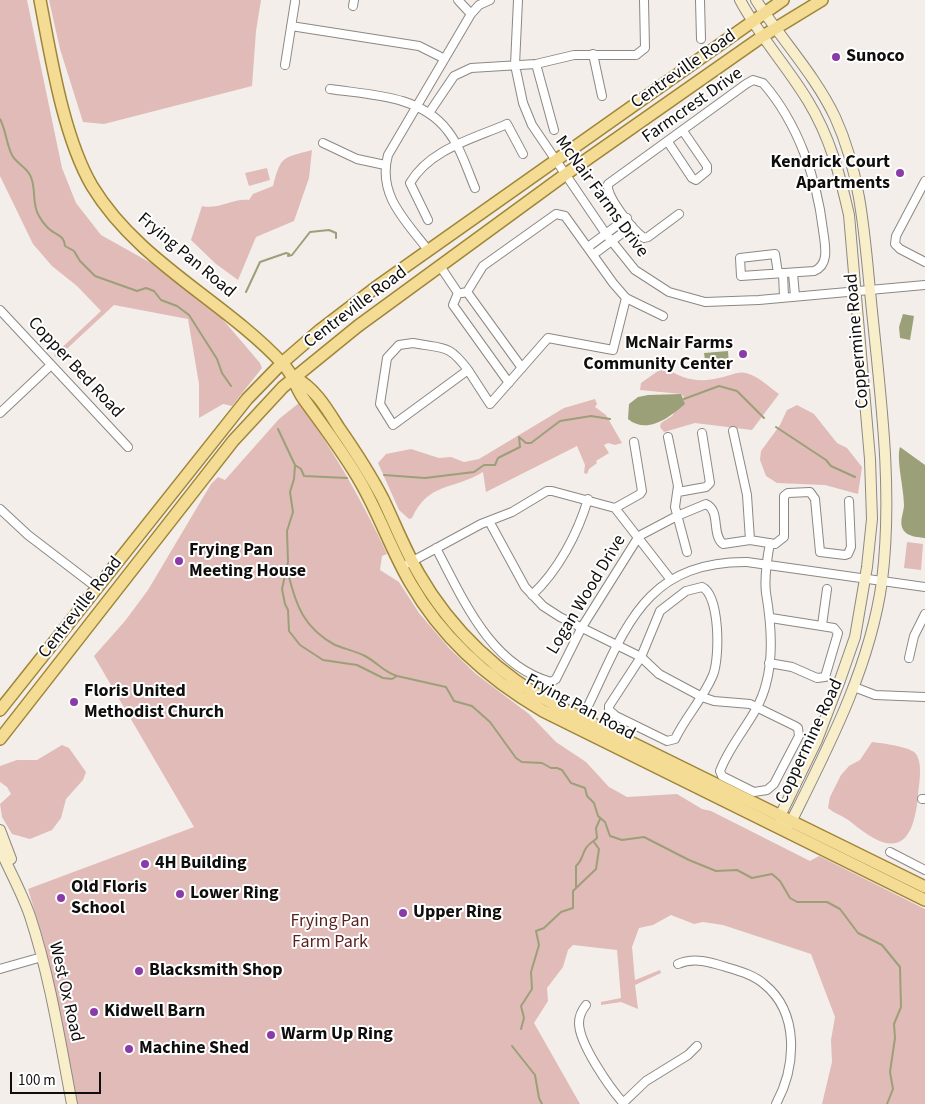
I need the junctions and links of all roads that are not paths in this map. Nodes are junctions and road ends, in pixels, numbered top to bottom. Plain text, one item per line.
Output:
1 (40, 0) edge
2 (458, 0) edge
3 (490, 0) edge
4 (518, 0) edge
5 (644, 0) edge
6 (700, 0) edge
7 (740, 0) edge
8 (756, 0) edge
9 (782, 0) edge
10 (822, 0) edge
11 (295, 2) dead end
12 (763, 12) junction
13 (471, 14) junction
14 (752, 20) junction
15 (291, 26) junction
16 (775, 28) junction
17 (763, 36) junction
18 (701, 38) dead end
19 (593, 54) junction
20 (443, 58) junction
21 (536, 64) junction
22 (285, 65) dead end
23 (515, 65) junction
24 (330, 89) dead end
25 (602, 96) dead end
26 (416, 106) junction
27 (428, 113) junction
28 (554, 130) dead end
29 (683, 131) junction
30 (668, 142) junction
31 (323, 143) dead end
32 (457, 146) junction
33 (523, 154) dead end
34 (555, 160) junction
35 (385, 164) junction
36 (566, 174) junction
37 (925, 181) edge
38 (476, 188) dead end
39 (679, 214) dead end
40 (626, 218) junction
41 (428, 220) dead end
42 (632, 226) junction
43 (606, 234) junction
44 (612, 242) junction
45 (588, 247) junction
46 (428, 250) junction
47 (594, 254) junction
48 (925, 262) edge
49 (440, 266) junction
50 (781, 273) junction
51 (793, 274) junction
52 (925, 285) edge
53 (870, 290) junction
54 (855, 291) junction
55 (467, 292) junction
56 (458, 294) junction
57 (795, 296) junction
58 (784, 297) junction
59 (626, 298) junction
60 (0, 310) edge
61 (663, 316) dead end
62 (282, 363) junction
63 (51, 365) junction
64 (522, 368) junction
65 (468, 370) junction
66 (295, 378) junction
67 (509, 383) junction
68 (0, 413) edge
69 (733, 431) dead end
70 (702, 432) dead end
71 (668, 437) dead end
72 (634, 442) dead end
73 (128, 447) dead end
74 (678, 492) junction
75 (588, 499) junction
76 (849, 500) dead end
77 (615, 508) junction
78 (0, 509) edge
79 (677, 516) junction
80 (489, 521) junction
81 (639, 536) junction
82 (750, 540) junction
83 (770, 543) junction
84 (436, 548) junction
85 (687, 552) dead end
86 (407, 564) junction
87 (766, 564) junction
88 (865, 579) junction
89 (671, 580) junction
90 (882, 581) junction
91 (96, 587) junction
92 (925, 587) edge
93 (827, 589) dead end
94 (532, 595) junction
95 (925, 614) edge
96 (771, 618) junction
97 (822, 625) junction
98 (582, 626) junction
99 (618, 644) junction
100 (641, 657) junction
101 (909, 658) dead end
102 (769, 663) junction
103 (854, 687) junction
104 (702, 697) junction
105 (925, 698) edge
106 (756, 707) junction
107 (0, 710) edge
108 (579, 723) junction
109 (0, 739) edge
110 (786, 819) junction
111 (781, 829) junction
112 (0, 830) edge
113 (0, 849) edge
114 (890, 852) dead end
115 (925, 870) edge
116 (925, 887) edge
117 (19, 889) junction
118 (925, 900) edge
119 (42, 957) junction
120 (678, 964) dead end
121 (0, 968) edge
122 (586, 1004) dead end
123 (697, 1046) dead end
124 (624, 1103) edge
125 (72, 1104) edge
126 (776, 1104) edge

1 - 62 main road, Frying Pan Road
2 - 13 street
3 - 13 street
4 - 23 street, McNair Farms Drive
5 - 19 street
6 - 18 street
7 - 14 street, Coppermine Road
8 - 12 street, Coppermine Road
9 - 12 main road, Centreville Road
10 - 16 main road, Centreville Road
11 - 15 street
12 - 14 main road, Centreville Road
12 - 16 street, Coppermine Road
13 - 20 street
14 - 17 street, Coppermine Road
14 - 34 main road, Centreville Road
15 - 20 street
15 - 22 street
16 - 17 main road, Centreville Road
16 - 53 street, Coppermine Road
17 - 36 main road, Centreville Road
17 - 54 street, Coppermine Road
19 - 21 street
19 - 25 street
20 - 26 street
21 - 23 street
21 - 28 street
23 - 27 street
23 - 34 street, McNair Farms Drive
24 - 26 street
26 - 27 street
26 - 35 street
27 - 32 street
29 - 30 street, Farmcrest Drive
29 - 30 street
29 - 51 street, Farmcrest Drive
30 - 40 street, Farmcrest Drive
31 - 35 street
32 - 33 street
32 - 38 street
32 - 41 street
34 - 36 street, McNair Farms Drive
34 - 46 main road, Centreville Road
35 - 46 street
36 - 43 street, McNair Farms Drive
36 - 49 main road, Centreville Road
37 - 48 street
39 - 42 street, Farmcrest Drive
40 - 42 street, Farmcrest Drive
40 - 43 street
42 - 44 street
43 - 44 street, McNair Farms Drive
43 - 45 street
44 - 47 street
44 - 58 street, McNair Farms Drive
45 - 47 street
45 - 55 street
46 - 62 main road, Centreville Road
47 - 59 street
49 - 56 street
49 - 66 main road, Centreville Road
50 - 50 street, Farmcrest Drive
50 - 51 street, Farmcrest Drive
50 - 58 street, Farmcrest Drive
51 - 57 street
52 - 53 street, McNair Farms Drive
53 - 54 street, McNair Farms Drive
53 - 90 street, Coppermine Road
54 - 57 street, McNair Farms Drive
54 - 88 street, Coppermine Road
55 - 56 street
55 - 64 street
56 - 67 street
57 - 58 street, McNair Farms Drive
59 - 61 street
59 - 64 street
60 - 63 street, Copper Bed Road
62 - 66 main road, Frying Pan Road
62 - 91 main road, Centreville Road
63 - 68 street
63 - 73 street, Copper Bed Road
64 - 67 street
65 - 65 street
65 - 67 street
66 - 86 main road, Frying Pan Road
66 - 109 main road, Centreville Road
69 - 82 street
70 - 74 street
71 - 74 street
72 - 77 street
74 - 79 street
75 - 77 street
75 - 80 street
75 - 94 street
76 - 83 street
77 - 81 street
78 - 91 street
79 - 81 street, Logan Wood Drive
79 - 82 street, Logan Wood Drive
79 - 85 street
80 - 84 street
80 - 94 street
81 - 89 street
81 - 98 street, Logan Wood Drive
82 - 83 street, Logan Wood Drive
83 - 87 street
84 - 86 street
84 - 98 street, Logan Wood Drive
86 - 108 main road, Frying Pan Road
87 - 88 street
87 - 89 street
87 - 96 street
88 - 90 street
88 - 110 street, Coppermine Road
89 - 99 street
90 - 92 street
90 - 103 street, Coppermine Road
91 - 107 main road, Centreville Road
93 - 97 street
94 - 98 street
95 - 101 street
96 - 97 street
96 - 102 street
97 - 102 street
98 - 99 street
99 - 100 street
99 - 108 street
100 - 104 street
100 - 104 street
100 - 104 street
102 - 106 street
103 - 105 street
103 - 110 street, Coppermine Road
104 - 106 street
106 - 106 street
108 - 110 main road, Frying Pan Road
108 - 111 main road, Frying Pan Road
110 - 111 street, Coppermine Road
110 - 116 main road, Frying Pan Road
111 - 118 main road, Frying Pan Road
112 - 117 street, West Ox Road
113 - 117 street, West Ox Road
114 - 115 street
117 - 119 street, West Ox Road
119 - 121 street
119 - 125 street, West Ox Road
120 - 126 street
122 - 124 street
123 - 124 street

